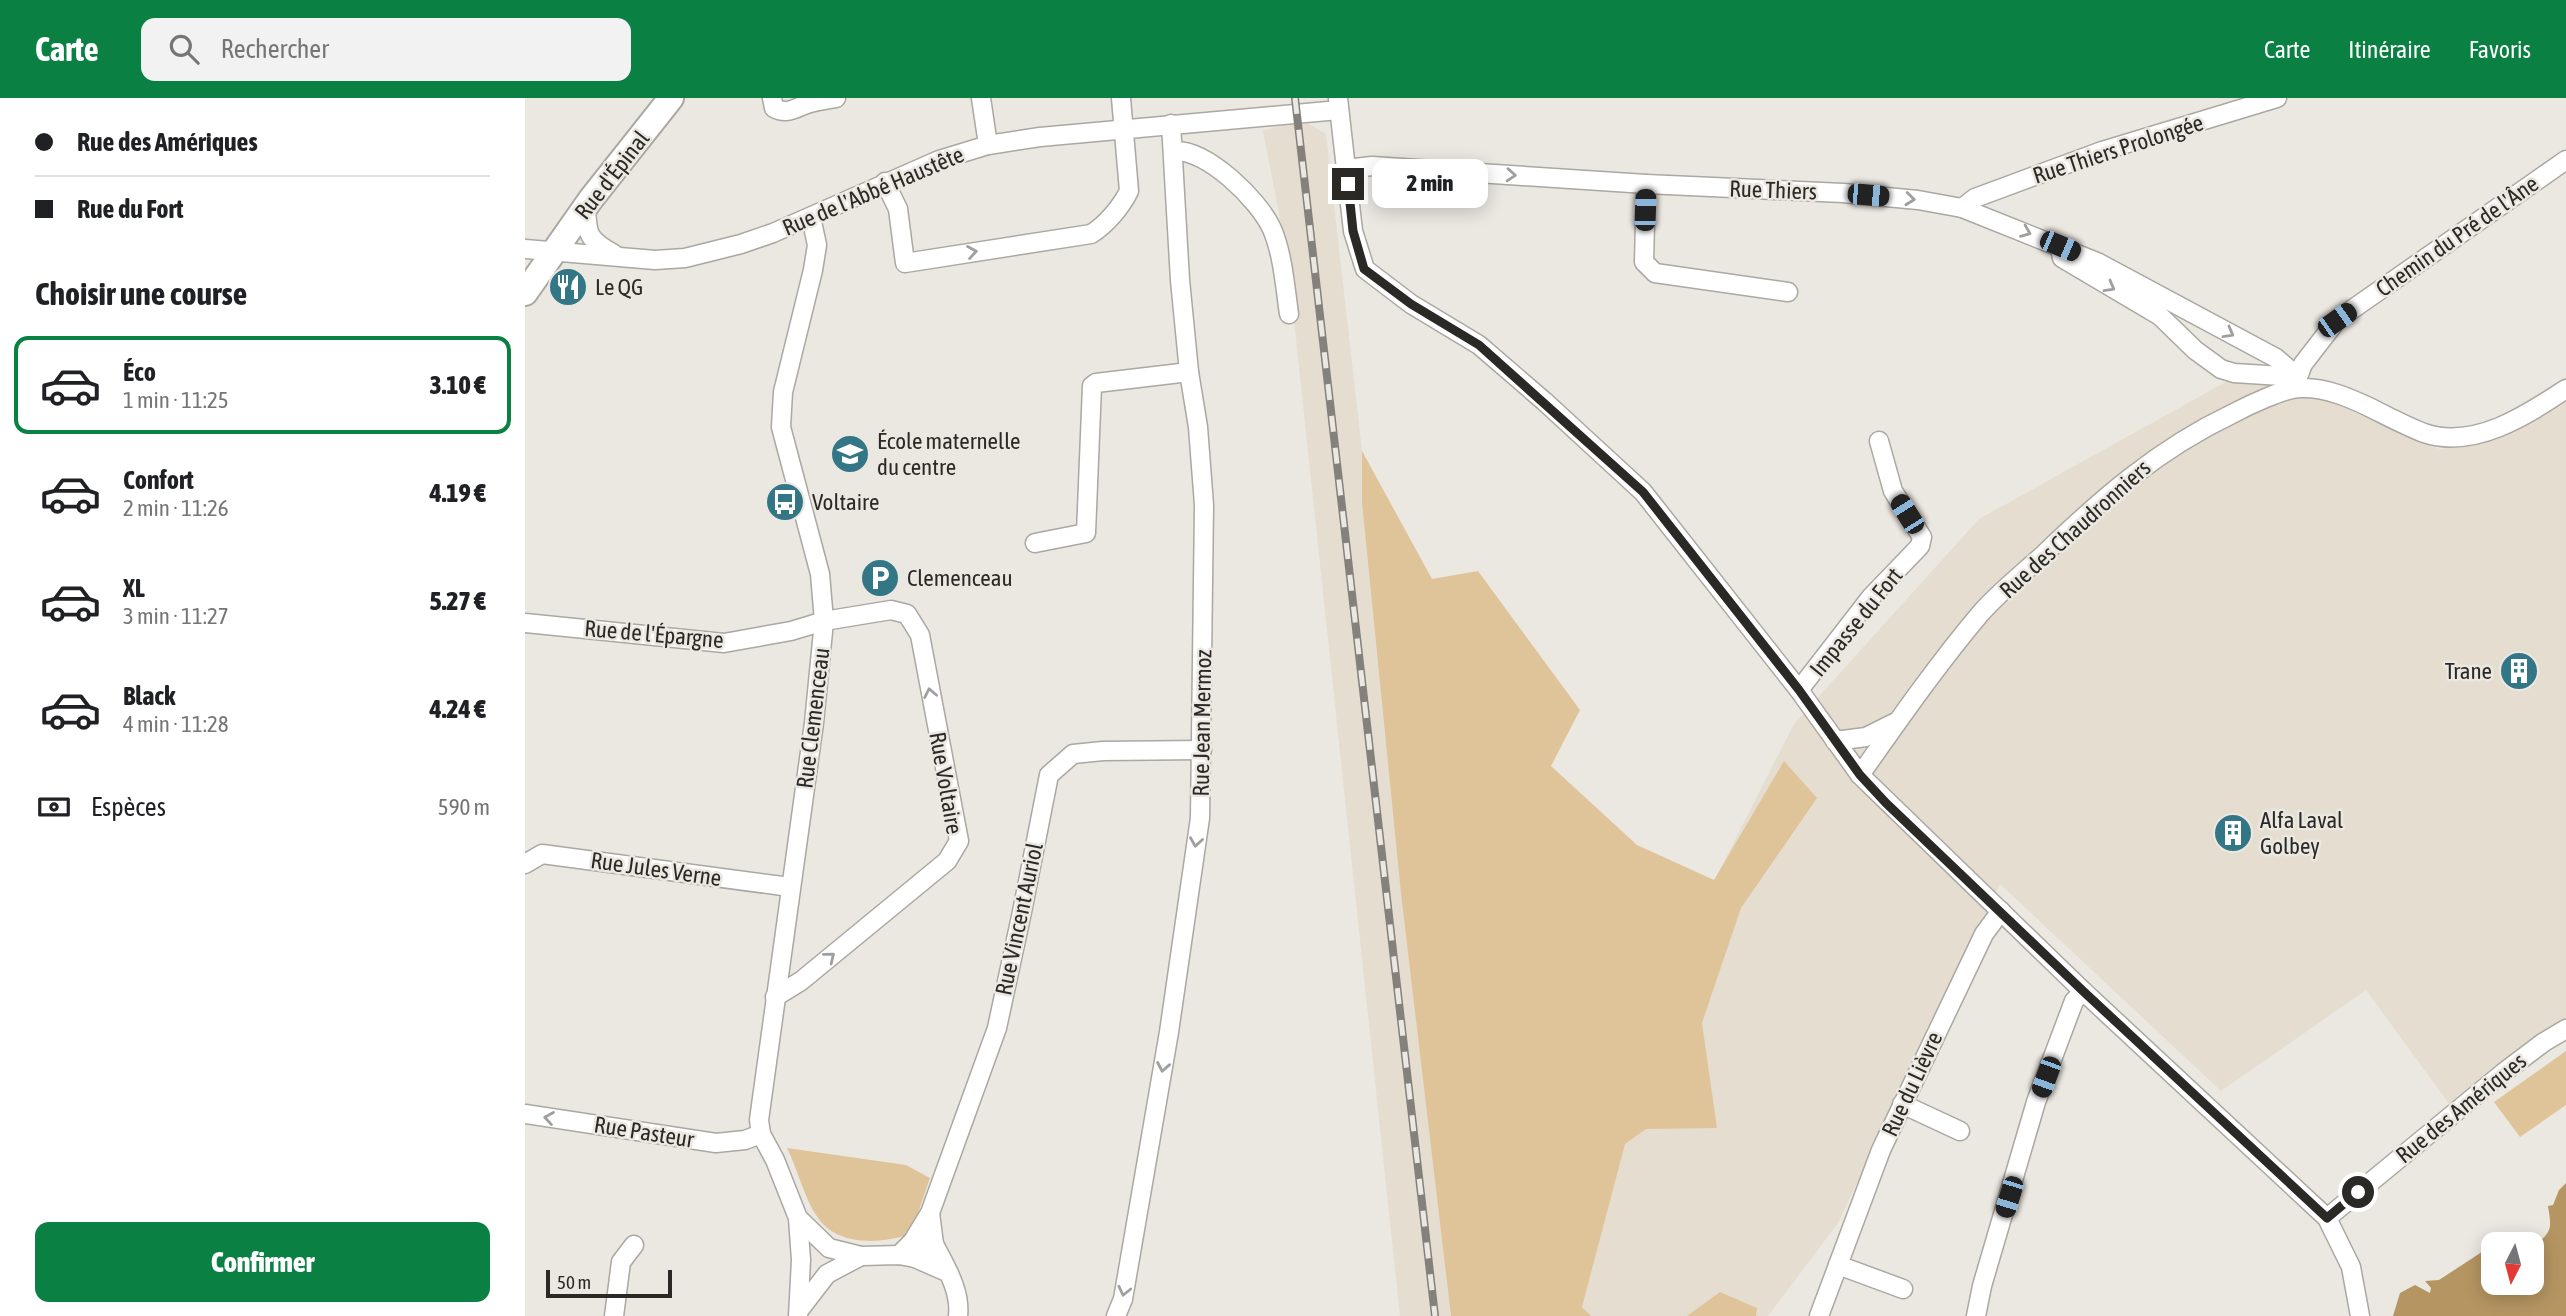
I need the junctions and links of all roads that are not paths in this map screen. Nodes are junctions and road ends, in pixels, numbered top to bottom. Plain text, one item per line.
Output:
1 (671, 98) edge
2 (772, 98) edge
3 (836, 98) edge
4 (981, 98) edge
5 (1121, 98) edge
6 (2277, 98) edge
7 (1338, 104) edge
8 (1171, 124) junction
9 (1123, 129) junction
10 (988, 145) junction
11 (1174, 151) junction
12 (2566, 160) edge
13 (1346, 169) junction
14 (885, 182) junction
15 (1646, 184) junction
16 (586, 206) junction
17 (1962, 208) junction
18 (811, 216) junction
19 (2060, 246) junction
20 (525, 249) edge
21 (553, 251) junction
22 (619, 258) junction
23 (1788, 292) dead end
24 (525, 293) edge
25 (1289, 314) dead end
26 (1189, 372) junction
27 (2298, 382) junction
28 (2566, 389) edge
29 (1879, 441) dead end
30 (1035, 543) dead end
31 (824, 621) junction
32 (525, 623) edge
33 (1799, 690) junction
34 (1897, 721) junction
35 (1835, 741) junction
36 (1202, 750) junction
37 (1860, 775) junction
38 (525, 864) edge
39 (790, 887) junction
40 (2001, 911) junction
41 (2083, 991) junction
42 (775, 997) junction
43 (2566, 1029) edge
44 (1902, 1104) junction
45 (525, 1114) edge
46 (1960, 1131) dead end
47 (761, 1134) junction
48 (930, 1213) junction
49 (798, 1218) junction
50 (2327, 1218) junction
51 (934, 1244) junction
52 (634, 1245) dead end
53 (829, 1248) junction
54 (909, 1251) junction
55 (860, 1256) junction
56 (801, 1260) junction
57 (1838, 1265) junction
58 (949, 1273) junction
59 (827, 1274) junction
60 (1903, 1289) dead end
61 (799, 1313) edge
62 (614, 1316) edge
63 (958, 1316) edge
64 (1116, 1316) edge
65 (1819, 1316) edge
66 (1976, 1316) edge
67 (2361, 1316) edge

1 - 16 main road, Rue d'Épinal
2 - 3 street
4 - 10 street
5 - 9 street
6 - 17 street, Rue Thiers Prolongée
7 - 8 street, Rue de l'Abbé Haustête
7 - 13 street
8 - 9 street, Rue de l'Abbé Haustête
8 - 11 street, Rue Jean Mermoz
9 - 10 street, Rue de l'Abbé Haustête
14 -> 9 street
10 - 14 street, Rue de l'Abbé Haustête
11 - 25 street
11 - 26 street, Rue Jean Mermoz
12 - 27 street, Chemin du Pré de l'Âne
13 -> 15 street, Rue Thiers
13 - 33 street
14 - 18 street, Rue de l'Abbé Haustête
15 -> 17 street, Rue Thiers
15 - 23 street
16 - 21 main road, Rue d'Épinal
16 - 22 street
17 -> 19 street, Rue Thiers
18 - 22 street, Rue de l'Abbé Haustête
18 - 31 street, Rue Clemenceau
19 -> 27 street, Rue Thiers
19 -> 27 street, Rue Thiers
20 - 21 street, Rue de l'Abbé Haustête
21 - 22 street, Rue de l'Abbé Haustête
21 - 24 main road, Rue d'Épinal
26 - 30 street
26 - 36 street, Rue Jean Mermoz
27 - 28 street
27 - 34 street, Rue des Chaudronniers
29 - 33 street, Impasse du Fort
31 - 32 street, Rue de l'Épargne
31 - 39 street, Rue Clemenceau
42 -> 31 street, Rue Voltaire
33 - 35 street
34 - 35 street, Rue des Chaudronniers
34 - 37 street, Rue des Chaudronniers
35 - 37 street
36 - 48 street, Rue Vincent Auriol
36 -> 64 street, Rue Jean Mermoz
37 - 40 street
38 - 39 street, Rue Jules Verne
39 - 42 street, Rue Clemenceau
40 - 41 street
40 - 44 street, Rue du Lièvre
41 - 50 street
41 - 66 street
42 - 47 street, Rue Clemenceau
43 - 50 street, Rue des Amériques
44 - 46 street
44 - 57 street, Rue du Lièvre
47 -> 45 street, Rue Pasteur
47 - 49 street, Rue Clemenceau
48 - 51 street, Rue Vincent Auriol
48 - 54 street, Rue Vincent Auriol
49 - 53 street
49 - 56 street
50 - 67 street
51 - 54 street
51 - 58 street, Rue Vincent Auriol
52 - 62 street
53 - 55 street
53 - 56 street
53 - 59 street
54 - 55 street
54 - 58 street
55 - 59 street
56 - 59 street
56 - 61 street
57 - 60 street
57 - 65 street, Rue du Lièvre
58 - 63 street, Rue Vincent Auriol
59 - 61 street

